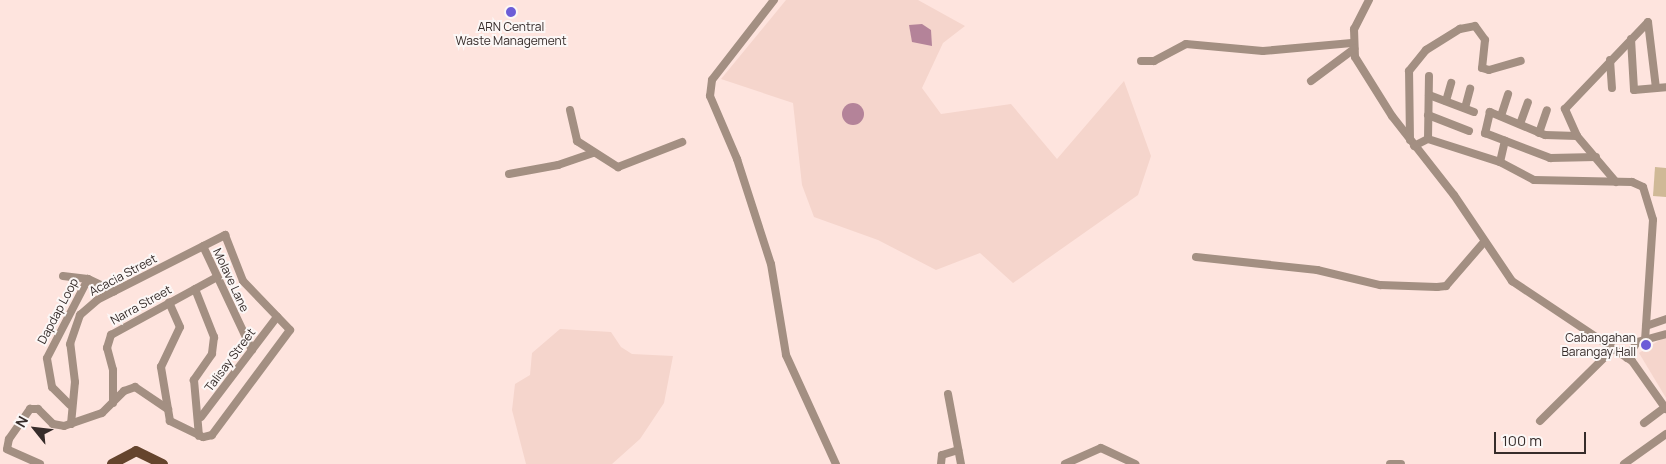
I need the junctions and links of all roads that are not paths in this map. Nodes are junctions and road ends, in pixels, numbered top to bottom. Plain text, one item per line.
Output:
1 (774, 0) edge
2 (1369, 0) edge
3 (1631, 39) junction
4 (1353, 46) junction
5 (1610, 60) junction
6 (1141, 61) dead end
7 (1521, 61) dead end
8 (1429, 76) dead end
9 (1311, 81) dead end
10 (1451, 83) dead end
11 (1612, 88) dead end
12 (1656, 88) junction
13 (1666, 88) edge
14 (1470, 89) dead end
15 (1508, 94) dead end
16 (1429, 95) junction
17 (1446, 101) junction
18 (1528, 102) dead end
19 (1466, 108) junction
20 (570, 110) dead end
21 (1547, 110) dead end
22 (1474, 112) dead end
23 (1428, 115) junction
24 (1501, 116) junction
25 (1520, 124) junction
26 (1469, 131) dead end
27 (1539, 133) junction
28 (1576, 136) junction
29 (1428, 139) junction
30 (1505, 141) junction
31 (682, 142) dead end
32 (1412, 143) junction
33 (593, 153) junction
34 (1596, 157) junction
35 (1500, 162) junction
36 (509, 174) dead end
37 (1616, 182) junction
38 (1484, 242) junction
39 (203, 246) junction
40 (1196, 257) dead end
41 (63, 276) dead end
42 (217, 277) junction
43 (88, 278) junction
44 (196, 289) junction
45 (114, 292) junction
46 (170, 302) junction
47 (277, 317) junction
48 (1666, 319) edge
49 (1646, 326) junction
50 (1666, 334) edge
51 (1645, 339) junction
52 (1612, 349) junction
53 (252, 350) junction
54 (1627, 358) junction
55 (948, 394) dead end
56 (113, 403) junction
57 (70, 405) junction
58 (1666, 408) edge
59 (168, 409) junction
60 (201, 417) junction
61 (1540, 421) dead end
62 (1644, 423) dead end
63 (71, 424) junction
64 (1666, 434) edge
65 (199, 436) junction
66 (958, 450) junction
67 (40, 464) edge
68 (112, 464) edge
69 (162, 464) edge
70 (836, 464) edge
71 (941, 464) edge
72 (961, 464) edge
73 (1061, 464) edge
74 (1066, 464) edge
75 (1134, 464) edge
76 (1390, 464) edge
77 (1401, 464) edge
78 (1624, 464) edge

1 - 70 street
2 - 4 street
3 - 5 street
3 - 12 street
3 - 12 street
4 - 6 street
4 - 9 street
4 - 32 street
5 - 11 street
5 - 28 street
7 - 32 street
8 - 16 street
10 - 17 street
12 - 13 street
14 - 19 street
15 - 24 street
16 - 17 street
16 - 23 street
17 - 19 street
18 - 25 street
19 - 22 street
20 - 33 street
21 - 27 street
23 - 26 street
23 - 29 street
24 - 25 street
24 - 30 street
25 - 27 street
27 - 28 street
28 - 34 street
29 - 32 street
29 - 35 street
30 - 34 street
30 - 35 street
31 - 33 street
32 - 38 street
33 - 36 street
34 - 37 street
35 - 37 street
37 - 49 street
38 - 40 street
38 - 52 street
39 - 42 street, Molave Lane
39 - 45 street, Acacia Street
39 - 47 street, Acacia Street
41 - 43 street
42 - 44 street, Narra Street
42 - 53 street, Molave Lane
43 - 45 street
43 - 57 street, Dapdap Loop
44 - 46 street, Narra Street
44 - 60 street
45 - 57 street, Acacia Street
46 - 56 street, Narra Street
46 - 59 street
47 - 53 street, Talisay Street
47 - 65 street
48 - 49 street
49 - 51 street
50 - 51 street
51 - 54 street
52 - 54 street
52 - 61 street
53 - 60 street, Talisay Street
54 - 58 street
55 - 66 street
56 - 59 street
56 - 63 street
57 - 63 street, Acacia Street
58 - 62 street
59 - 65 street
60 - 65 street
63 - 67 street
64 - 78 street
66 - 71 street
66 - 72 street
68 - 69 main road
73 - 74 street
74 - 75 street
76 - 77 street

